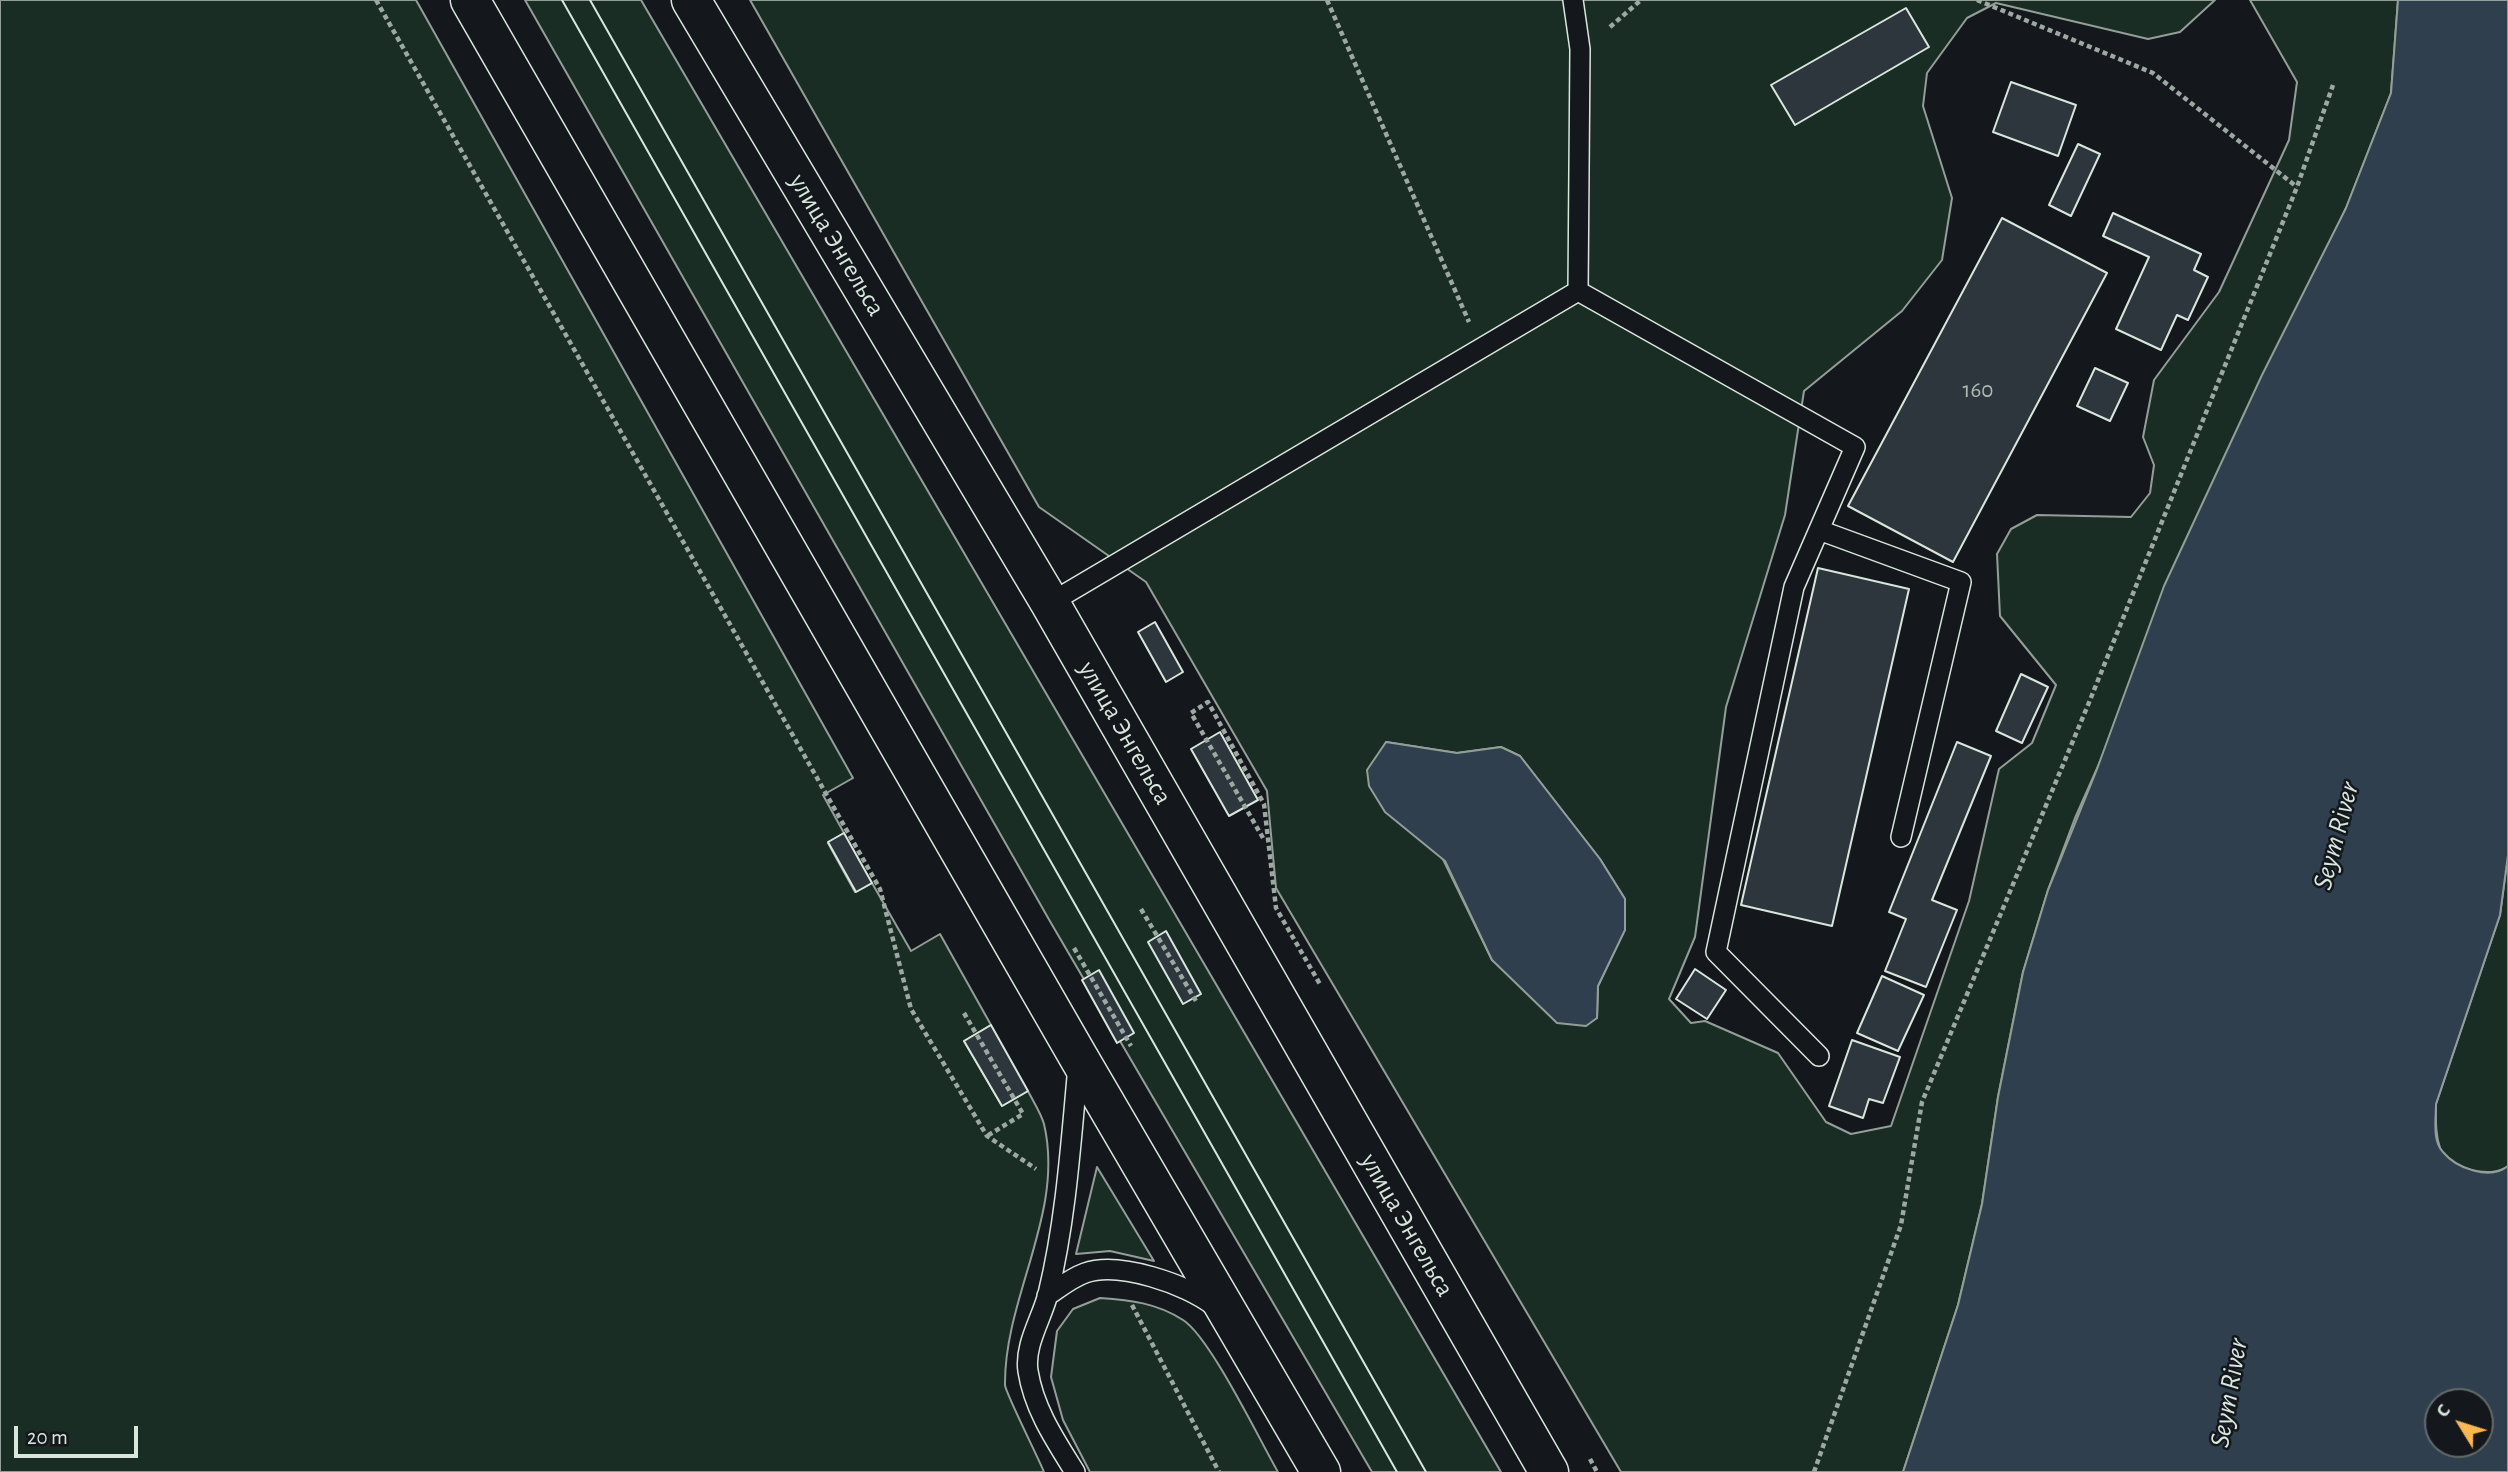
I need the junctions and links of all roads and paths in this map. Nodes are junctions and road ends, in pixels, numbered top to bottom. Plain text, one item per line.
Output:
1 (376, 0) edge
2 (470, 0) edge
3 (691, 0) edge
4 (1327, 0) edge
5 (1573, 0) edge
6 (1977, 0) edge
7 (2333, 85) dead end
8 (2297, 187) junction
9 (1578, 291) junction
10 (1481, 349) junction
11 (1819, 530) junction
12 (1051, 603) junction
13 (1901, 837) dead end
14 (1263, 838) dead end
15 (1141, 909) dead end
16 (1074, 948) dead end
17 (1324, 992) dead end
18 (1196, 1001) dead end
19 (964, 1013) dead end
20 (1131, 1046) dead end
21 (1819, 1056) dead end
22 (1079, 1058) junction
23 (987, 1136) junction
24 (1066, 1189) junction
25 (1114, 1270) junction
26 (1047, 1296) junction
27 (1229, 1318) junction
28 (1584, 1448) dead end
29 (1075, 1472) edge
30 (1219, 1472) edge
31 (1321, 1472) edge
32 (1549, 1472) edge
33 (1597, 1472) edge
34 (1814, 1472) edge

1 - 23 path
2 - 22 main road
3 - 12 main road, улица Энгельса
4 - 10 path
5 - 9 lane
6 - 8 path
7 - 8 path
8 - 34 path
9 - 10 lane
9 - 11 lane
10 - 12 lane
11 - 13 lane
11 - 21 lane
12 - 32 main road, улица Энгельса
14 - 17 path
15 - 18 path
16 - 20 path
19 - 23 path
22 - 24 lane
22 - 27 main road
23 - 24 path
24 - 26 lane
25 - 26 lane
25 - 27 lane
25 - 30 path
26 - 29 lane
27 - 31 main road
28 - 33 path

